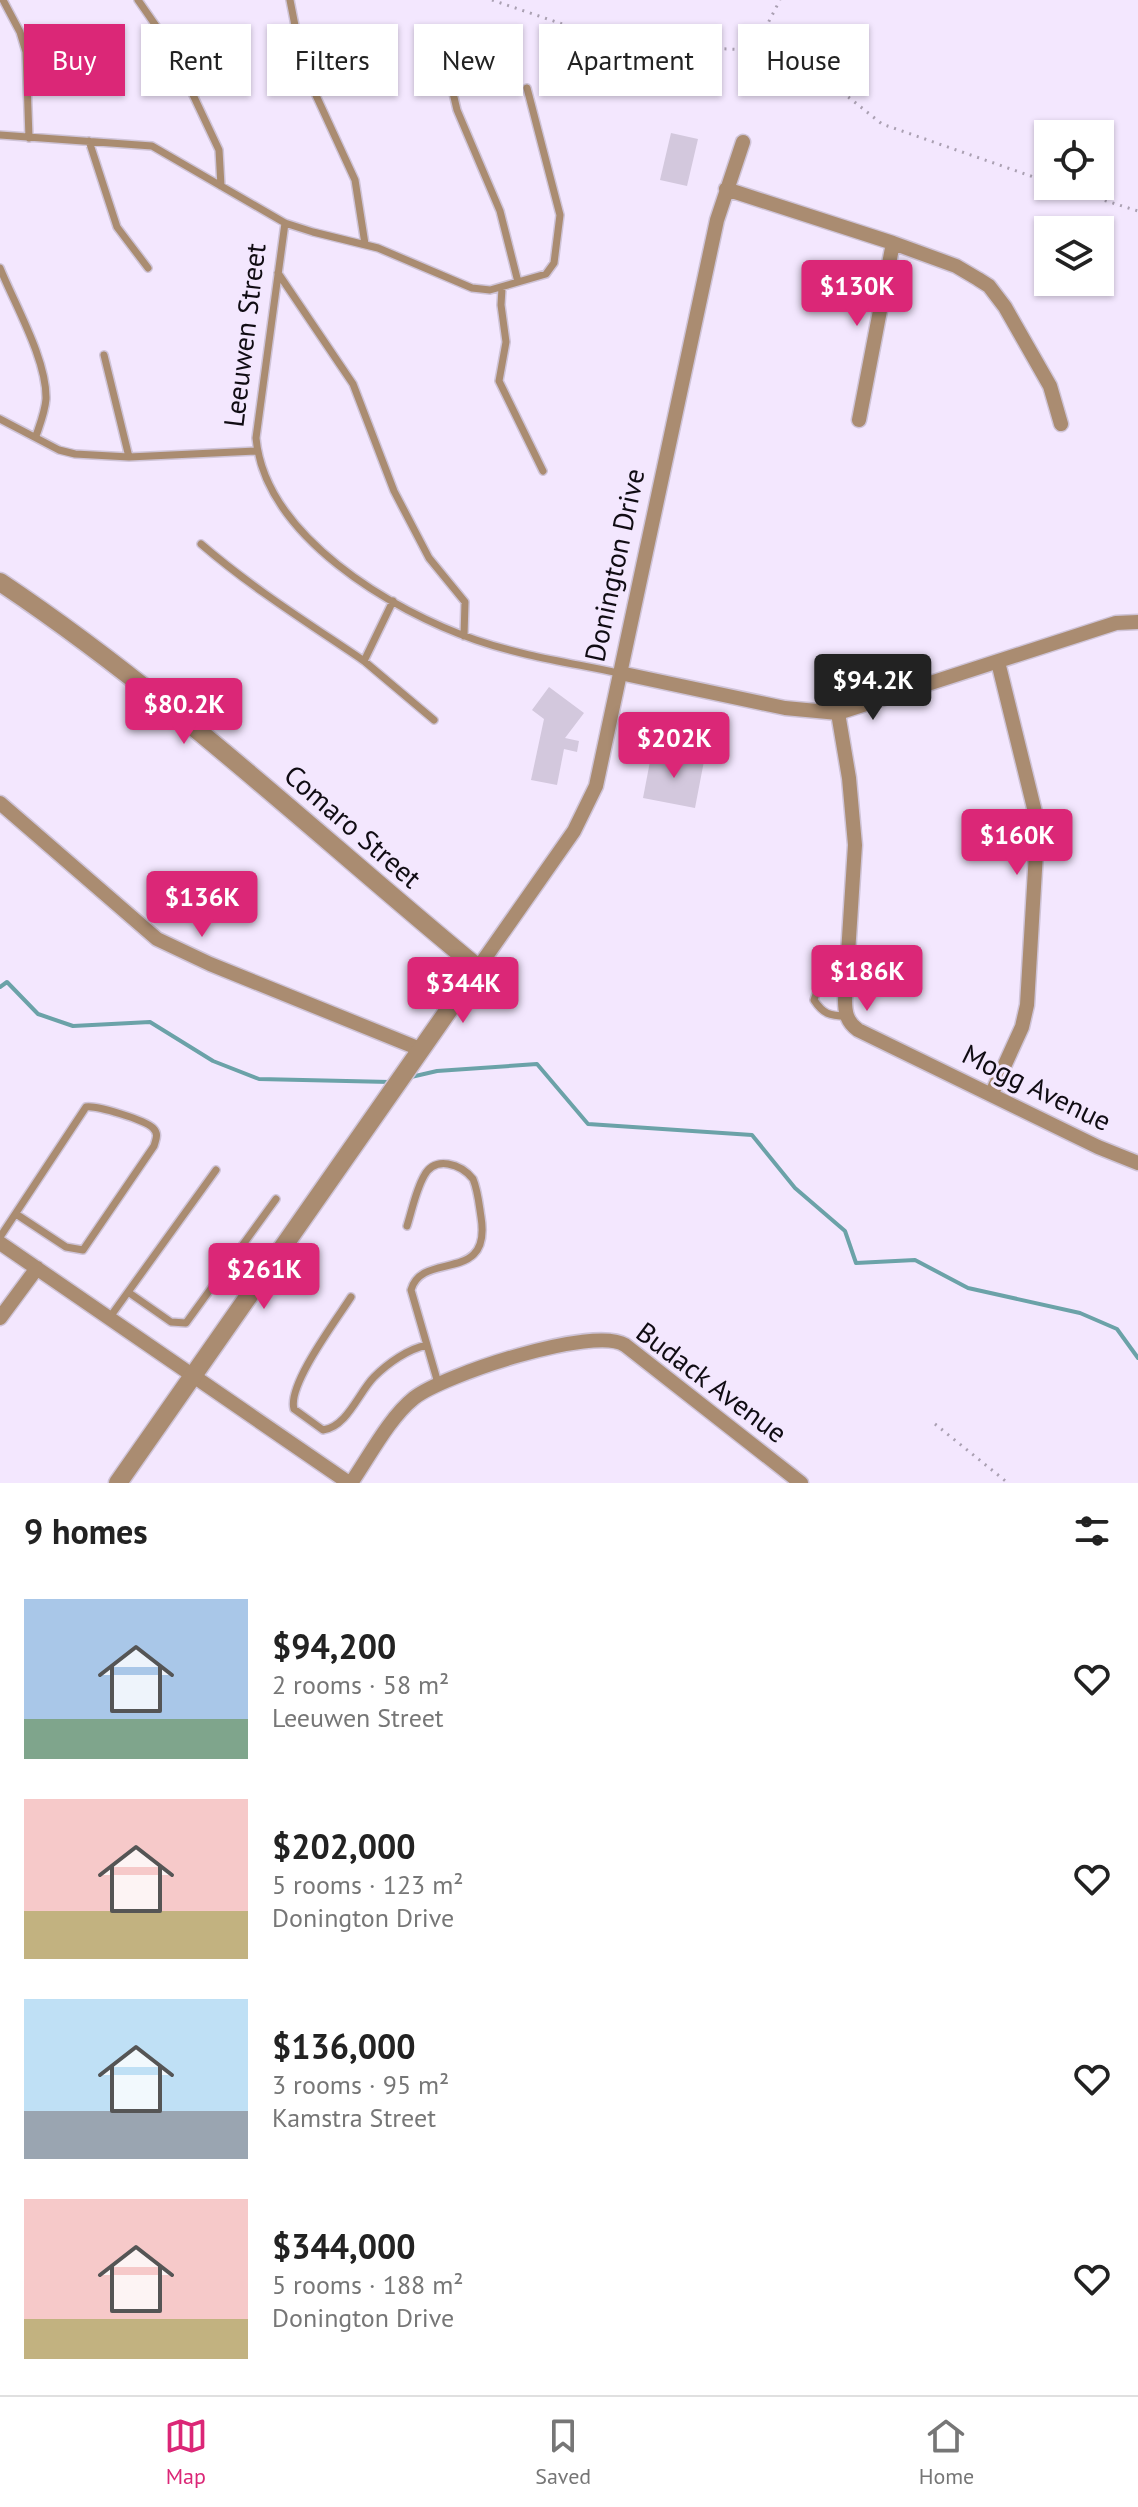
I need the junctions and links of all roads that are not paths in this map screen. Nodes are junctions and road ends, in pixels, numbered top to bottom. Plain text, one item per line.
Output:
1 (3, 0) edge
2 (138, 0) edge
3 (290, 0) edge
4 (527, 88) dead end
5 (454, 96) edge
6 (0, 135) edge
7 (29, 138) junction
8 (89, 141) junction
9 (743, 142) dead end
10 (221, 186) junction
11 (726, 189) junction
12 (285, 223) junction
13 (893, 243) junction
14 (365, 244) junction
15 (0, 268) edge
16 (148, 268) dead end
17 (278, 273) junction
18 (518, 282) junction
19 (502, 288) junction
20 (104, 355) dead end
21 (0, 419) edge
22 (859, 420) dead end
23 (1061, 424) dead end
24 (36, 436) junction
25 (257, 451) junction
26 (129, 457) junction
27 (543, 471) dead end
28 (201, 544) dead end
29 (0, 582) edge
30 (393, 601) junction
31 (1138, 622) edge
32 (464, 636) junction
33 (364, 661) junction
34 (998, 662) junction
35 (620, 673) junction
36 (838, 713) junction
37 (434, 720) dead end
38 (0, 803) edge
39 (848, 963) junction
40 (478, 968) junction
41 (846, 1016) junction
42 (417, 1054) junction
43 (992, 1093) junction
44 (1138, 1163) edge
45 (216, 1170) dead end
46 (276, 1199) dead end
47 (16, 1214) junction
48 (407, 1226) dead end
49 (0, 1237) edge
50 (0, 1243) edge
51 (37, 1268) junction
52 (128, 1292) junction
53 (351, 1297) dead end
54 (110, 1317) junction
55 (0, 1318) edge
56 (427, 1345) junction
57 (194, 1375) junction
58 (438, 1383) junction
59 (118, 1483) edge
60 (350, 1483) edge
61 (801, 1483) edge

1 - 7 lane
2 - 10 lane
3 - 14 lane
4 - 18 lane
5 - 18 lane
6 - 7 lane
7 - 8 lane
8 - 10 lane
8 - 16 lane
9 - 11 street, Donington Drive
10 - 12 lane
11 - 13 street
11 - 35 street, Donington Drive
12 - 14 lane
12 - 17 lane, Leeuwen Street
13 - 22 street
13 - 23 street
14 - 19 lane
15 - 24 lane
17 - 25 lane, Leeuwen Street
17 - 32 lane
18 - 19 lane
19 - 27 lane
20 - 26 lane
21 - 24 lane
24 - 26 lane
25 - 26 lane
25 - 30 lane, Leeuwen Street
28 - 33 lane
29 - 40 street, Comaro Street
30 - 32 lane, Leeuwen Street
30 - 33 lane
31 - 34 street, Leeuwen Street
32 - 35 lane, Leeuwen Street
33 - 37 lane
34 - 36 street, Leeuwen Street
34 - 43 street
35 - 36 street, Leeuwen Street
35 - 40 street, Donington Drive
36 - 39 street
38 - 42 street
39 - 41 street
39 - 41 lane
40 - 42 street, Donington Drive
41 - 43 street, Mogg Avenue
42 - 57 street, Donington Drive
43 - 44 street, Mogg Avenue
45 - 52 lane
46 - 52 lane
47 - 47 lane
47 - 49 lane
48 - 56 lane
50 - 51 street
51 - 54 street
51 - 55 street
52 - 54 lane
53 - 56 lane
54 - 57 street
56 - 58 lane
57 - 59 street, Donington Drive
57 - 60 street
58 - 60 street, Budack Avenue
58 - 61 street, Budack Avenue

